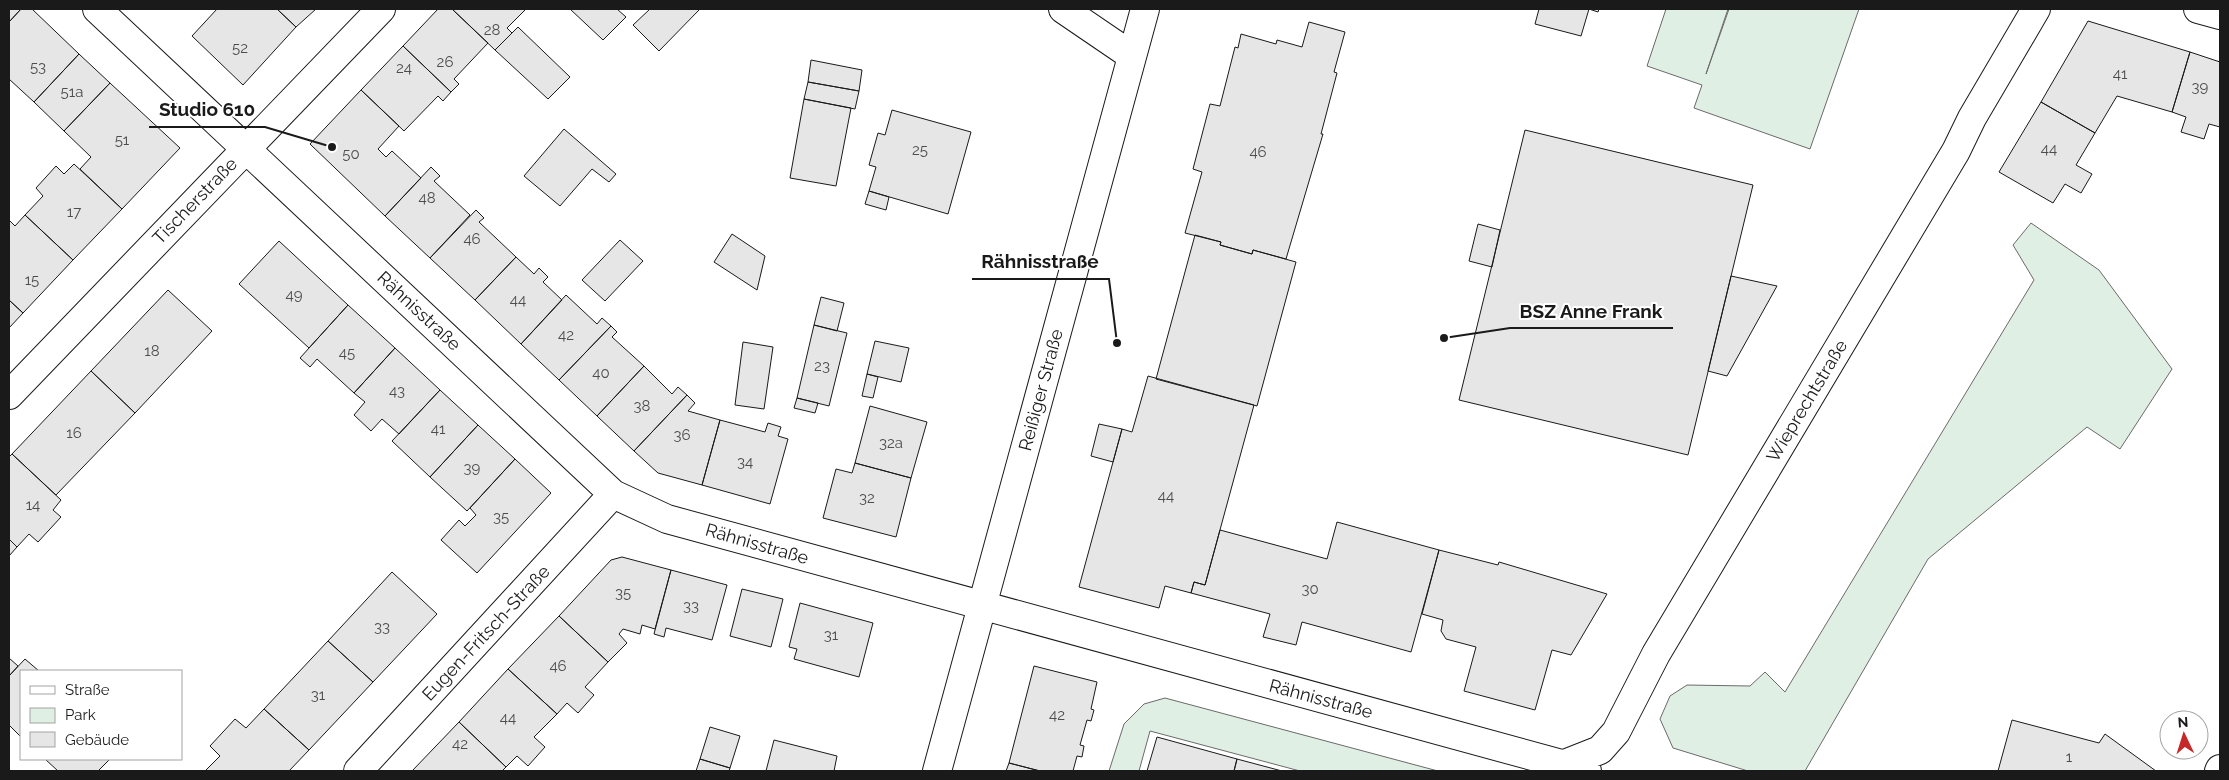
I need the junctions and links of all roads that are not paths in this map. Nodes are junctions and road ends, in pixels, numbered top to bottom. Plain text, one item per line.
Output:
1 (97, 9) edge
2 (382, 9) edge
3 (1063, 9) edge
4 (1145, 9) edge
5 (2036, 9) edge
6 (2198, 9) edge
7 (2220, 15) edge
8 (1132, 56) junction
9 (246, 148) junction
10 (9, 395) edge
11 (613, 494) junction
12 (983, 607) junction
13 (1569, 769) edge
14 (358, 771) edge
15 (937, 771) edge

1 - 9 street, Rähnisstraße
2 - 9 street, Tischerstraße
3 - 8 street
4 - 8 street, Reißiger Straße
5 - 13 street, Wieprechtstraße
6 - 7 street
8 - 12 street, Reißiger Straße
9 - 10 street, Tischerstraße
9 - 11 street, Rähnisstraße
11 - 12 street, Rähnisstraße
11 - 14 street, Eugen-Fritsch-Straße
12 - 13 street, Rähnisstraße
12 - 15 street, Reißiger Straße

